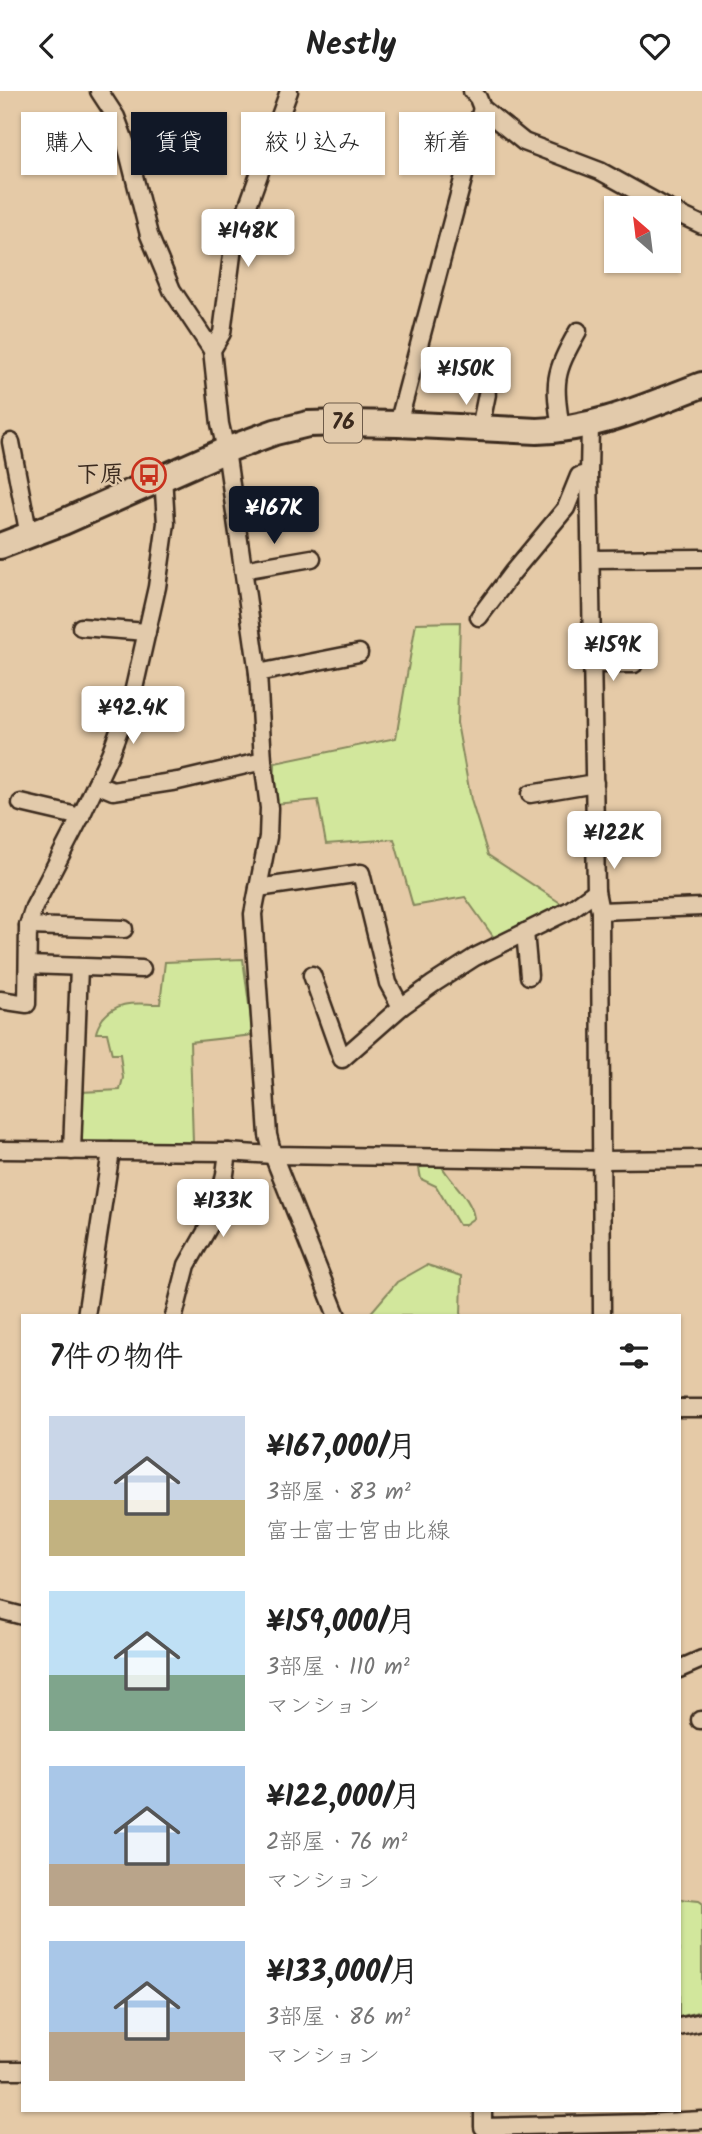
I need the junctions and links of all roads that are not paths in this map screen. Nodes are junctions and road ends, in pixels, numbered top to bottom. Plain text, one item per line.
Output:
1 (100, 91) edge
2 (289, 91) edge
3 (472, 91) edge
4 (482, 108) junction
5 (645, 196) edge
6 (681, 215) edge
7 (702, 225) edge
8 (578, 331) dead end
9 (212, 350) junction
10 (702, 385) edge
11 (487, 394) dead end
12 (398, 423) junction
13 (590, 425) junction
14 (480, 428) junction
15 (561, 430) junction
16 (11, 442) dead end
17 (226, 450) junction
18 (589, 473) junction
19 (163, 476) junction
20 (29, 536) junction
21 (0, 546) edge
22 (312, 558) dead end
23 (702, 558) edge
24 (591, 559) junction
25 (243, 570) junction
26 (479, 617) dead end
27 (81, 627) dead end
28 (147, 632) junction
29 (359, 653) dead end
30 (592, 664) junction
31 (634, 664) dead end
32 (258, 673) junction
33 (263, 761) junction
34 (594, 783) junction
35 (96, 784) junction
36 (530, 794) dead end
37 (22, 803) dead end
38 (80, 817) junction
39 (258, 888) junction
40 (596, 891) junction
41 (702, 907) edge
42 (600, 911) junction
43 (28, 926) junction
44 (124, 929) dead end
45 (525, 932) junction
46 (28, 965) junction
47 (79, 967) junction
48 (142, 968) dead end
49 (312, 975) dead end
50 (529, 976) dead end
51 (0, 1000) edge
52 (401, 1007) junction
53 (0, 1150) edge
54 (72, 1151) junction
55 (111, 1151) junction
56 (228, 1152) junction
57 (273, 1155) junction
58 (702, 1159) edge
59 (602, 1160) junction
60 (86, 1314) edge
61 (175, 1314) edge
62 (336, 1314) edge
63 (602, 1314) edge
64 (681, 1408) edge
65 (702, 1408) edge
66 (0, 1610) edge
67 (21, 1615) edge
68 (702, 1660) edge
69 (681, 1668) edge
70 (702, 2022) edge
71 (681, 2027) edge
72 (0, 2070) edge
73 (21, 2070) edge
74 (483, 2112) edge
75 (645, 2117) edge
76 (702, 2120) edge

1 - 9 street
2 - 9 street
3 - 4 street
4 - 5 street
4 - 12 street
6 - 7 street
8 - 15 street
9 - 17 street
10 - 13 main road, 76
11 - 14 street
12 - 14 main road, 76
12 - 17 main road, 76
13 - 15 main road, 76
13 - 18 street
14 - 15 main road, 76
16 - 20 street
17 - 19 main road, 76
17 - 25 street
18 - 24 street
18 - 26 street
19 - 20 main road, 76
19 - 28 street
20 - 21 main road, 76
22 - 25 street
23 - 24 street
24 - 30 street
25 - 32 street
27 - 28 street
28 - 35 street
29 - 32 street
30 - 31 street
30 - 34 street
32 - 33 street
33 - 35 street
33 - 39 street
34 - 36 street
34 - 40 street
35 - 38 street
37 - 38 street
38 - 43 street
39 - 52 street
39 - 57 street
40 - 42 street
40 - 45 street
41 - 42 street
42 - 59 street
43 - 44 street
43 - 46 street
45 - 50 street
45 - 52 street
46 - 47 street
46 - 51 street
47 - 48 street
47 - 54 street
49 - 52 street
53 - 54 street
54 - 55 street
55 - 56 street
55 - 60 street
56 - 57 street
56 - 61 street
57 - 59 street
57 - 62 street
58 - 59 street
59 - 63 street
64 - 65 street
66 - 67 street
68 - 69 street
70 - 71 street
72 - 73 street
74 - 75 street
75 - 76 street

